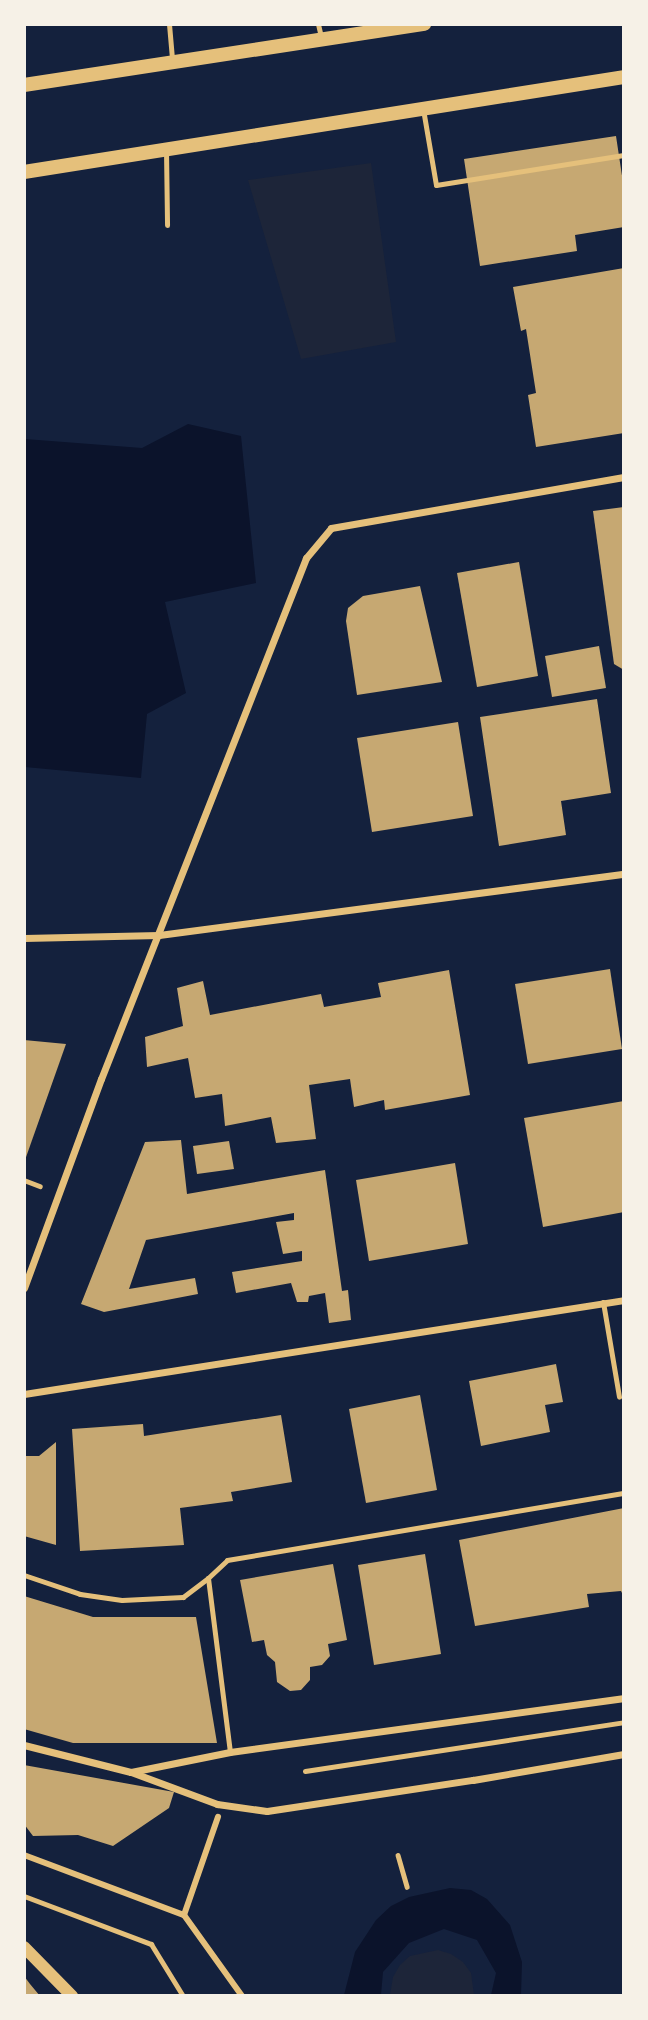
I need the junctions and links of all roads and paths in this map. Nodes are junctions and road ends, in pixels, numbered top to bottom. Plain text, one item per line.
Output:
1 (170, 24) edge
2 (318, 24) edge
3 (424, 24) edge
4 (321, 40) junction
5 (172, 63) junction
6 (624, 77) edge
7 (24, 85) edge
8 (423, 109) junction
9 (166, 150) junction
10 (624, 155) edge
11 (24, 172) edge
12 (167, 225) dead end
13 (624, 477) edge
14 (624, 874) edge
15 (159, 935) junction
16 (24, 938) edge
17 (24, 1288) edge
18 (624, 1300) edge
19 (603, 1302) junction
20 (24, 1394) edge
21 (619, 1397) dead end
22 (624, 1493) edge
23 (24, 1575) edge
24 (208, 1578) junction
25 (624, 1698) edge
26 (624, 1722) edge
27 (24, 1745) edge
28 (230, 1752) junction
29 (624, 1754) edge
30 (305, 1771) dead end
31 (131, 1772) junction
32 (218, 1817) dead end
33 (24, 1854) edge
34 (398, 1855) dead end
35 (407, 1887) dead end
36 (24, 1896) edge
37 (184, 1915) junction
38 (24, 1947) edge
39 (72, 1996) edge
40 (183, 1996) edge
41 (242, 1996) edge

1 - 5 lane
2 - 4 lane
3 - 4 main road
4 - 5 main road
5 - 7 main road
6 - 8 main road
8 - 9 main road
8 - 10 lane
9 - 11 main road
9 - 12 lane
13 - 15 street
14 - 15 street
15 - 16 street
15 - 17 street
18 - 19 street
19 - 20 street
19 - 21 lane
22 - 24 lane
23 - 24 lane
24 - 28 lane
25 - 28 street
26 - 30 lane
27 - 31 street
28 - 31 street
29 - 31 street
32 - 37 street
33 - 37 street
34 - 35 path
36 - 40 lane
37 - 41 street
38 - 39 street

